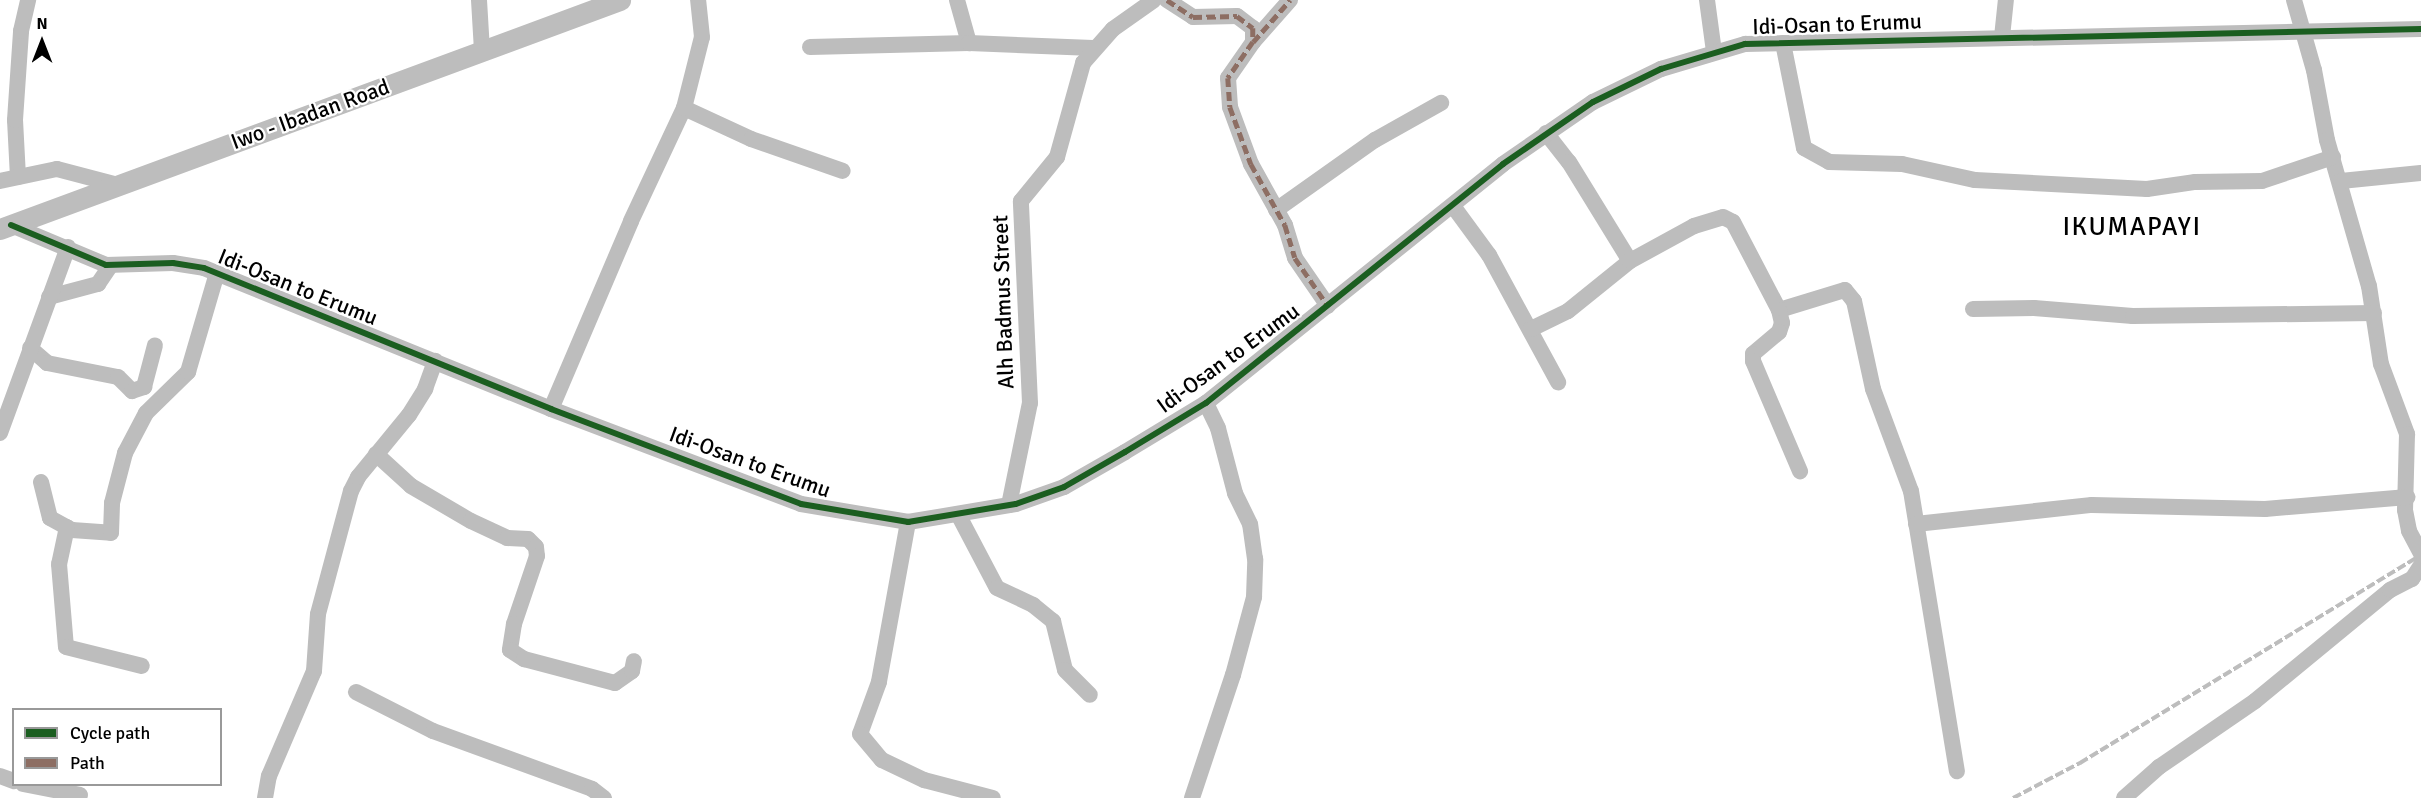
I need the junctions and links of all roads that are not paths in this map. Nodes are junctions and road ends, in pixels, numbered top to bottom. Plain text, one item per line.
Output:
1 (28, 0) edge
2 (478, 0) edge
3 (620, 0) edge
4 (698, 0) edge
5 (957, 0) edge
6 (1154, 0) edge
7 (1167, 0) edge
8 (1290, 0) edge
9 (1707, 0) edge
10 (2007, 0) edge
11 (2294, 0) edge
12 (2421, 30) edge
13 (2305, 33) junction
14 (2001, 37) junction
15 (1253, 42) junction
16 (969, 43) junction
17 (1783, 43) junction
18 (810, 47) dead end
19 (1093, 48) junction
20 (482, 51) junction
21 (1714, 52) junction
22 (1441, 103) dead end
23 (684, 108) junction
24 (1546, 134) junction
25 (2334, 158) junction
26 (843, 171) dead end
27 (2421, 173) edge
28 (18, 177) junction
29 (0, 181) edge
30 (2341, 181) junction
31 (118, 185) junction
32 (1453, 206) junction
33 (1276, 210) junction
34 (6, 227) edge
35 (68, 247) junction
36 (1630, 261) junction
37 (111, 265) junction
38 (217, 273) junction
39 (50, 297) junction
40 (1328, 306) junction
41 (1973, 309) dead end
42 (1779, 310) junction
43 (2374, 313) junction
44 (1531, 329) junction
45 (155, 345) dead end
46 (30, 348) junction
47 (435, 361) junction
48 (1558, 382) dead end
49 (1206, 403) junction
50 (551, 409) junction
51 (0, 434) edge
52 (376, 454) junction
53 (1800, 471) dead end
54 (41, 482) dead end
55 (2407, 497) junction
56 (1009, 505) junction
57 (959, 516) junction
58 (908, 522) junction
59 (1917, 524) junction
60 (67, 528) junction
61 (2421, 554) edge
62 (2421, 565) edge
63 (634, 661) dead end
64 (142, 666) dead end
65 (356, 692) dead end
66 (1090, 695) dead end
67 (1957, 771) dead end
68 (32, 786) edge
69 (84, 797) edge
70 (265, 798) edge
71 (604, 798) edge
72 (993, 798) edge
73 (1192, 798) edge
74 (2124, 798) edge

1 - 28 street
2 - 20 street
3 - 20 main road, Iwo - Ibadan Road
4 - 23 street
5 - 16 street
6 - 19 street, Alh Badmus Street
7 - 15 street
8 - 15 street
9 - 21 street
10 - 14 street
11 - 13 street
12 - 13 street, Idi-Osan to Erumu
13 - 14 street, Idi-Osan to Erumu
13 - 25 street
14 - 17 street, Idi-Osan to Erumu
15 - 33 street
16 - 18 street
16 - 19 street
17 - 21 street, Idi-Osan to Erumu
17 - 25 street
19 - 56 street, Alh Badmus Street
20 - 31 main road, Iwo - Ibadan Road
21 - 24 street, Idi-Osan to Erumu
22 - 33 street
23 - 26 street
23 - 50 street
24 - 32 street, Idi-Osan to Erumu
24 - 36 street
25 - 30 street
27 - 30 street
28 - 29 street
28 - 31 street
30 - 43 street
31 - 34 main road, Iwo - Ibadan Road
32 - 40 street, Idi-Osan to Erumu
32 - 44 street
33 - 40 street
34 - 35 street, Idi-Osan to Erumu
35 - 37 street, Idi-Osan to Erumu
35 - 39 street
36 - 42 street
36 - 44 street
37 - 38 street, Idi-Osan to Erumu
37 - 39 street
38 - 47 street, Idi-Osan to Erumu
38 - 60 street
39 - 46 street
40 - 49 street, Idi-Osan to Erumu
41 - 43 street
42 - 53 street
42 - 59 street
43 - 55 street
44 - 48 street
45 - 46 street
46 - 51 street
47 - 50 street, Idi-Osan to Erumu
47 - 52 street
49 - 56 street, Idi-Osan to Erumu
49 - 73 street
50 - 58 street, Idi-Osan to Erumu
52 - 63 street
52 - 70 street
54 - 60 street
55 - 59 street
55 - 61 street
56 - 57 street, Idi-Osan to Erumu
57 - 58 street, Idi-Osan to Erumu
57 - 66 street
58 - 72 street
59 - 67 street
60 - 64 street
62 - 74 street
65 - 71 street
68 - 69 street

